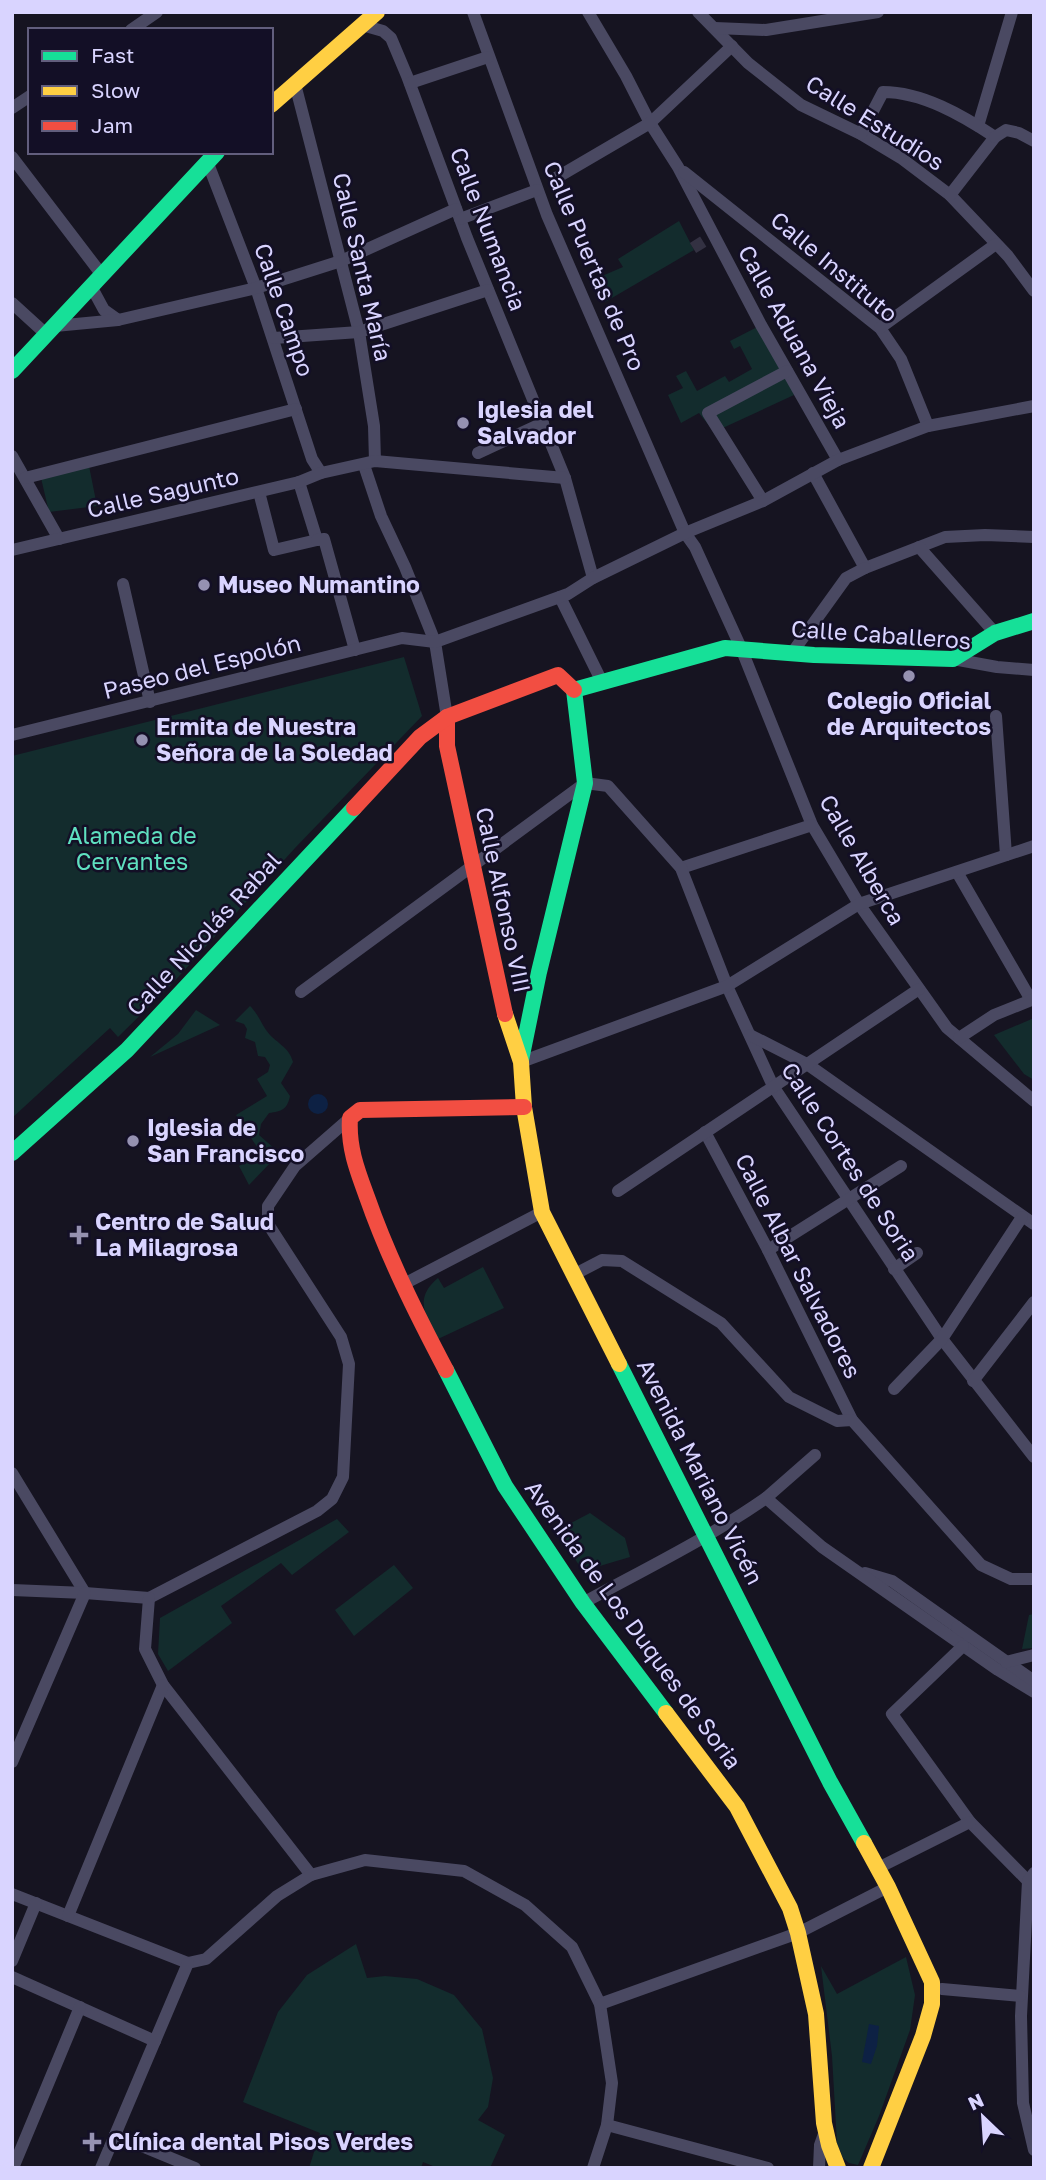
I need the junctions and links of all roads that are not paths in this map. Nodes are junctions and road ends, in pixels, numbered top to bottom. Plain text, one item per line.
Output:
1 (157, 12) edge
2 (377, 12) edge
3 (473, 12) edge
4 (698, 12) edge
5 (877, 12) edge
6 (1012, 12) edge
7 (596, 14) edge
8 (136, 21) edge
9 (362, 25) junction
10 (715, 28) junction
11 (732, 46) junction
12 (488, 57) junction
13 (295, 84) junction
14 (412, 88) junction
15 (28, 97) edge
16 (273, 103) edge
17 (12, 108) edge
18 (650, 123) junction
19 (978, 126) junction
20 (861, 134) junction
21 (995, 137) junction
22 (1034, 141) edge
23 (12, 156) edge
24 (212, 157) edge
25 (678, 167) junction
26 (556, 178) dead end
27 (537, 190) junction
28 (950, 195) junction
29 (458, 214) junction
30 (996, 244) junction
31 (341, 261) junction
32 (97, 281) junction
33 (256, 288) junction
34 (488, 289) junction
35 (1034, 291) edge
36 (12, 303) edge
37 (118, 320) junction
38 (880, 328) junction
39 (50, 330) junction
40 (359, 332) junction
41 (274, 338) junction
42 (12, 371) edge
43 (787, 371) junction
44 (1034, 406) edge
45 (296, 410) junction
46 (542, 423) junction
47 (928, 426) junction
48 (478, 453) dead end
49 (12, 456) edge
50 (838, 460) junction
51 (369, 463) junction
52 (321, 473) junction
53 (813, 473) junction
54 (25, 478) junction
55 (565, 478) junction
56 (299, 482) junction
57 (259, 492) junction
58 (763, 501) junction
59 (685, 533) junction
60 (1034, 537) edge
61 (59, 538) junction
62 (317, 540) junction
63 (919, 547) junction
64 (12, 550) edge
65 (865, 568) junction
66 (593, 578) junction
67 (123, 584) dead end
68 (564, 595) junction
69 (1034, 621) edge
70 (995, 633) junction
71 (435, 642) junction
72 (733, 648) junction
73 (355, 650) junction
74 (792, 653) junction
75 (953, 659) junction
76 (1034, 670) edge
77 (602, 682) junction
78 (574, 690) junction
79 (150, 702) junction
80 (996, 716) dead end
81 (447, 717) junction
82 (12, 735) edge
83 (420, 737) junction
84 (447, 746) junction
85 (585, 783) junction
86 (812, 825) junction
87 (1034, 846) edge
88 (1006, 855) junction
89 (472, 866) junction
90 (681, 868) junction
91 (957, 872) junction
92 (859, 904) junction
93 (727, 986) junction
94 (919, 989) junction
95 (301, 992) dead end
96 (1032, 1000) edge
97 (750, 1035) junction
98 (959, 1038) junction
99 (521, 1062) junction
100 (807, 1064) junction
101 (773, 1086) junction
102 (1034, 1101) edge
103 (524, 1107) junction
104 (351, 1118) junction
105 (705, 1132) junction
106 (12, 1153) edge
107 (901, 1166) dead end
108 (618, 1191) dead end
109 (849, 1199) junction
110 (542, 1212) junction
111 (1028, 1220) edge
112 (768, 1250) junction
113 (917, 1253) dead end
114 (894, 1269) junction
115 (575, 1274) junction
116 (402, 1285) junction
117 (1034, 1302) edge
118 (942, 1339) junction
119 (973, 1381) junction
120 (894, 1389) dead end
121 (852, 1420) junction
122 (815, 1455) dead end
123 (1034, 1457) edge
124 (12, 1473) edge
125 (766, 1498) junction
126 (706, 1535) junction
127 (851, 1568) junction
128 (1034, 1579) edge
129 (12, 1590) edge
130 (85, 1593) junction
131 (149, 1598) junction
132 (583, 1603) junction
133 (957, 1627) junction
134 (963, 1646) junction
135 (1034, 1655) edge
136 (1006, 1662) junction
137 (1034, 1681) edge
138 (163, 1685) junction
139 (1034, 1692) edge
140 (12, 1762) edge
141 (970, 1822) junction
142 (877, 1868) junction
143 (311, 1875) junction
144 (1031, 1877) edge
145 (888, 1886) junction
146 (12, 1894) edge
147 (36, 1903) junction
148 (68, 1916) junction
149 (798, 1933) junction
150 (12, 1961) edge
151 (188, 1964) junction
152 (12, 1977) edge
153 (942, 1989) junction
154 (1020, 1996) junction
155 (600, 2004) junction
156 (80, 2007) junction
157 (155, 2040) junction
158 (1034, 2093) edge
159 (1023, 2103) junction
160 (607, 2125) junction
161 (825, 2131) junction
162 (115, 2135) junction
163 (889, 2138) junction
164 (1034, 2150) edge
165 (13, 2168) edge
166 (101, 2168) edge
167 (195, 2168) edge
168 (593, 2168) edge
169 (768, 2168) edge
170 (819, 2168) edge
171 (838, 2168) edge
172 (872, 2168) edge
173 (883, 2168) edge

1 - 8 street
2 - 9 street
3 - 12 street, Calle Puertas de Pro
4 - 10 street, Calle Estudios
5 - 10 street
6 - 19 street
7 - 18 street, Calle Aduana Vieja
9 - 13 street
9 - 14 street, Calle Numancia
10 - 11 street, Calle Estudios
11 - 18 street
11 - 20 street, Calle Estudios
12 - 14 street
12 - 27 street, Calle Puertas de Pro
13 - 16 street
13 - 31 street, Calle Santa María
14 - 29 street, Calle Numancia
15 - 17 street
18 - 25 street, Calle Aduana Vieja
18 - 26 street
19 - 20 street
19 - 21 street
20 - 28 street, Calle Estudios
21 - 22 street
21 - 28 street
23 - 32 street
24 - 32 street
24 - 33 street, Calle Campo
25 - 38 street, Calle Instituto
25 - 43 street, Calle Aduana Vieja
27 - 29 street
27 - 59 street, Calle Puertas de Pro
28 - 30 street, Calle Estudios
29 - 31 street
29 - 34 street, Calle Numancia
30 - 35 street, Calle Estudios
30 - 38 street
31 - 33 street
31 - 40 street, Calle Santa María
32 - 37 street
32 - 39 street
33 - 37 street
33 - 41 street, Calle Campo
34 - 40 street
34 - 46 street, Calle Numancia
36 - 39 street
37 - 39 street
38 - 47 street, Calle Instituto
39 - 42 street
40 - 41 street
40 - 51 street, Calle Santa María
41 - 45 street, Calle Campo
43 - 50 street, Calle Aduana Vieja
43 - 58 street
44 - 47 street
45 - 52 street, Calle Campo
45 - 54 street
46 - 48 street
46 - 55 street, Calle Numancia
47 - 50 street
49 - 54 street
50 - 53 street
51 - 52 street, Calle Sagunto
51 - 55 street, Calle Sagunto
51 - 71 street, Calle Santa María
52 - 56 street, Calle Sagunto
53 - 58 street
53 - 65 street
54 - 61 street
55 - 66 street, Calle Numancia
56 - 57 street, Calle Sagunto
56 - 62 street
57 - 61 street, Calle Sagunto
57 - 62 street
58 - 59 street
59 - 66 street
59 - 72 street, Calle Puertas de Pro
60 - 63 street
61 - 64 street, Calle Sagunto
62 - 73 street
63 - 65 street
63 - 70 street
65 - 74 street
66 - 68 street
67 - 79 street
68 - 71 street
68 - 77 street
69 - 70 street
70 - 75 street
71 - 73 street, Paseo del Espolón
71 - 81 street, Calle Santa María
72 - 74 street, Calle Caballeros
72 - 77 street
72 - 86 street, Calle Alberca
73 - 79 street, Paseo del Espolón
74 - 75 street, Calle Caballeros
75 - 76 street, Calle Caballeros
77 - 78 street
78 - 81 street, Calle Nicolás Rabal
78 - 85 street
79 - 82 street, Paseo del Espolón
80 - 88 street
81 - 83 street, Calle Nicolás Rabal
81 - 84 street, Calle Alfonso VIII
83 - 84 street
83 - 106 street, Calle Nicolás Rabal
84 - 89 street, Calle Alfonso VIII
85 - 89 street
85 - 90 street, Calle Cortes de Soria
85 - 99 street
86 - 90 street
86 - 92 street, Calle Alberca
87 - 88 street
88 - 91 street
89 - 95 street
89 - 99 street, Calle Alfonso VIII
90 - 93 street, Calle Cortes de Soria
91 - 92 street
91 - 96 street
92 - 93 street
92 - 94 street, Calle Alberca
93 - 97 street, Calle Cortes de Soria
93 - 99 street
94 - 98 street, Calle Alberca
94 - 100 street
96 - 98 street
97 - 100 street
97 - 101 street, Calle Cortes de Soria
98 - 102 street, Calle Alberca
99 - 103 street, Avenida Mariano Vicén
100 - 101 street
100 - 111 street
101 - 105 street
101 - 109 street, Calle Cortes de Soria
103 - 104 street
103 - 110 street, Avenida Mariano Vicén
104 - 116 street, Avenida de Los Duques de Soria
104 - 131 street
105 - 108 street
105 - 112 street, Calle Albar Salvadores
107 - 109 street
109 - 112 street
109 - 114 street, Calle Cortes de Soria
110 - 115 street, Avenida Mariano Vicén
110 - 116 street
111 - 118 street
112 - 121 street, Calle Albar Salvadores
113 - 114 street
114 - 118 street, Calle Cortes de Soria
115 - 121 street
115 - 126 street, Avenida Mariano Vicén
116 - 132 street, Avenida de Los Duques de Soria
117 - 119 street
118 - 119 street, Calle Cortes de Soria
118 - 120 street
119 - 123 street, Calle Cortes de Soria
121 - 128 street, Calle Albar Salvadores
122 - 125 street
124 - 130 street
125 - 126 street
125 - 127 street
126 - 132 street
126 - 142 street, Avenida Mariano Vicén
127 - 133 street
127 - 134 street
129 - 130 street
130 - 131 street
130 - 140 street
131 - 138 street
132 - 149 street, Avenida de Los Duques de Soria
133 - 134 street
133 - 136 street
134 - 139 street
134 - 141 street
135 - 136 street
136 - 137 street
138 - 143 street
138 - 148 street
141 - 142 street
141 - 144 street
142 - 145 street, Avenida Mariano Vicén
143 - 151 street
143 - 155 street
144 - 154 street
145 - 149 street
145 - 153 street, Avenida Mariano Vicén
145 - 163 street, Avenida Mariano Vicén
146 - 147 street
147 - 148 street
147 - 150 street
148 - 151 street
149 - 155 street
149 - 161 street, Avenida de Los Duques de Soria
151 - 157 street
152 - 156 street
153 - 154 street
153 - 163 street
154 - 159 street
155 - 160 street
156 - 157 street
156 - 165 street
157 - 162 street
158 - 159 street
159 - 164 street
160 - 168 street
160 - 169 street
161 - 170 street
161 - 171 street, Avenida de Los Duques de Soria
162 - 166 street
162 - 167 street
163 - 172 street
163 - 173 street

